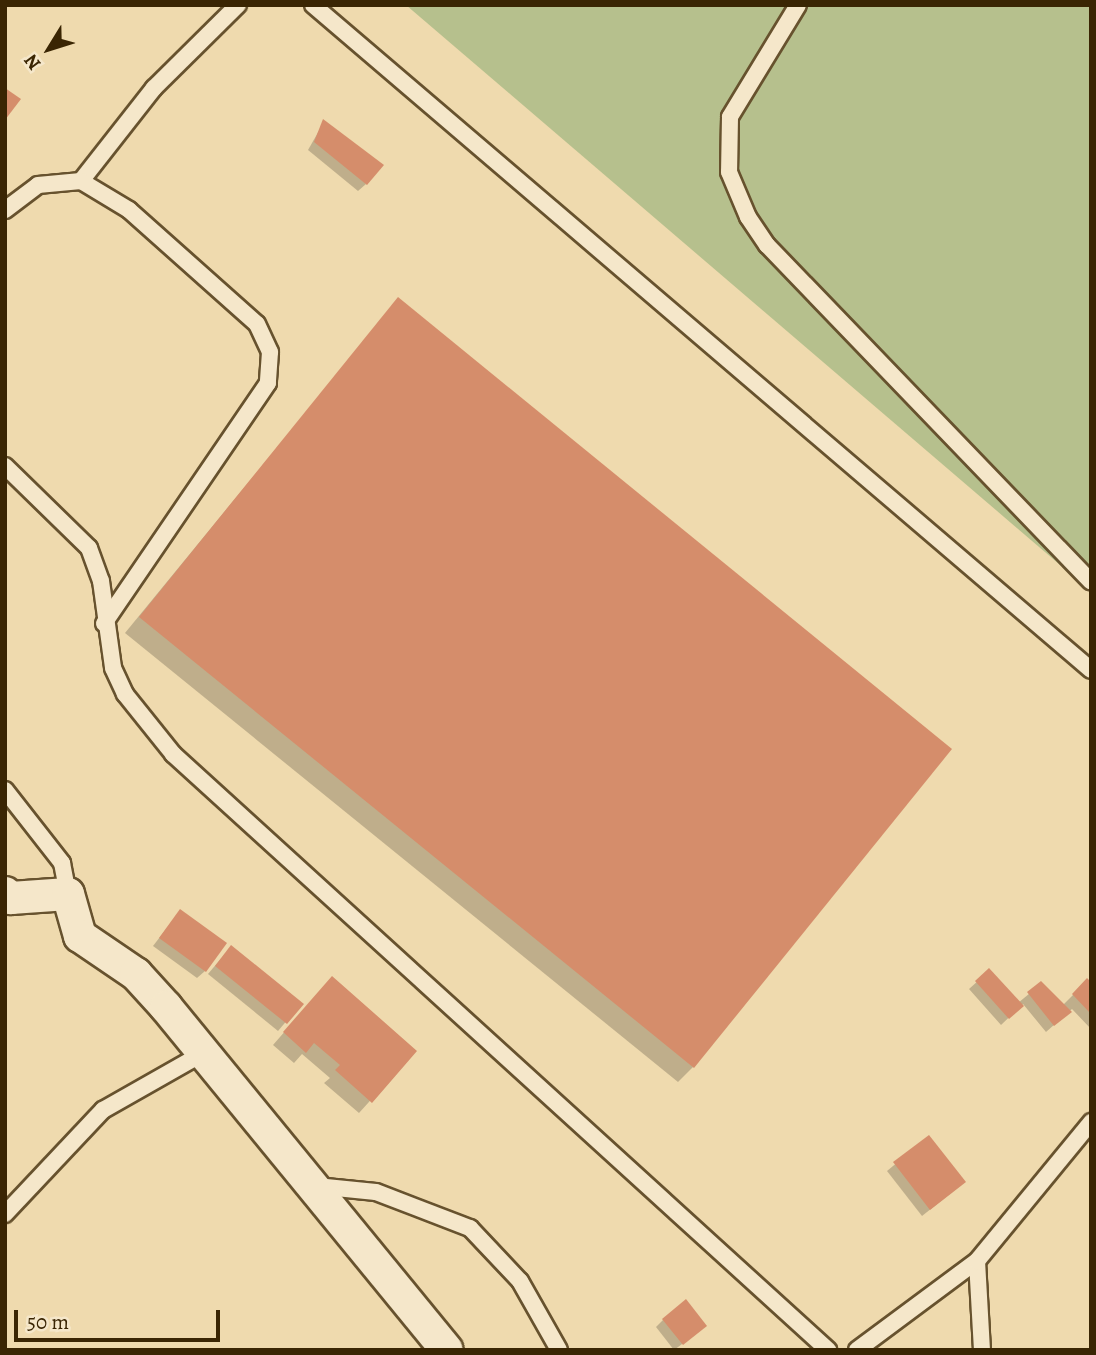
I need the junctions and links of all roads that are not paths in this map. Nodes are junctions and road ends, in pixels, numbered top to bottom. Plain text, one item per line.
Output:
1 (238, 5) edge
2 (313, 5) edge
3 (798, 5) edge
4 (81, 181) junction
5 (5, 210) edge
6 (5, 466) edge
7 (1091, 582) edge
8 (104, 623) junction
9 (1091, 670) edge
10 (5, 790) edge
11 (5, 893) edge
12 (68, 894) junction
13 (205, 1052) junction
14 (1091, 1122) edge
15 (316, 1186) junction
16 (5, 1214) edge
17 (977, 1261) junction
18 (447, 1350) edge
19 (559, 1350) edge
20 (828, 1350) edge
21 (857, 1350) edge
22 (982, 1350) edge

1 - 4 lane
2 - 9 lane
3 - 7 lane
4 - 5 lane
4 - 8 lane
6 - 8 lane
8 - 20 lane
10 - 12 lane
11 - 12 street
12 - 13 street
13 - 15 street
13 - 16 lane
14 - 17 lane
15 - 18 street
15 - 19 lane
17 - 21 lane
17 - 22 lane

